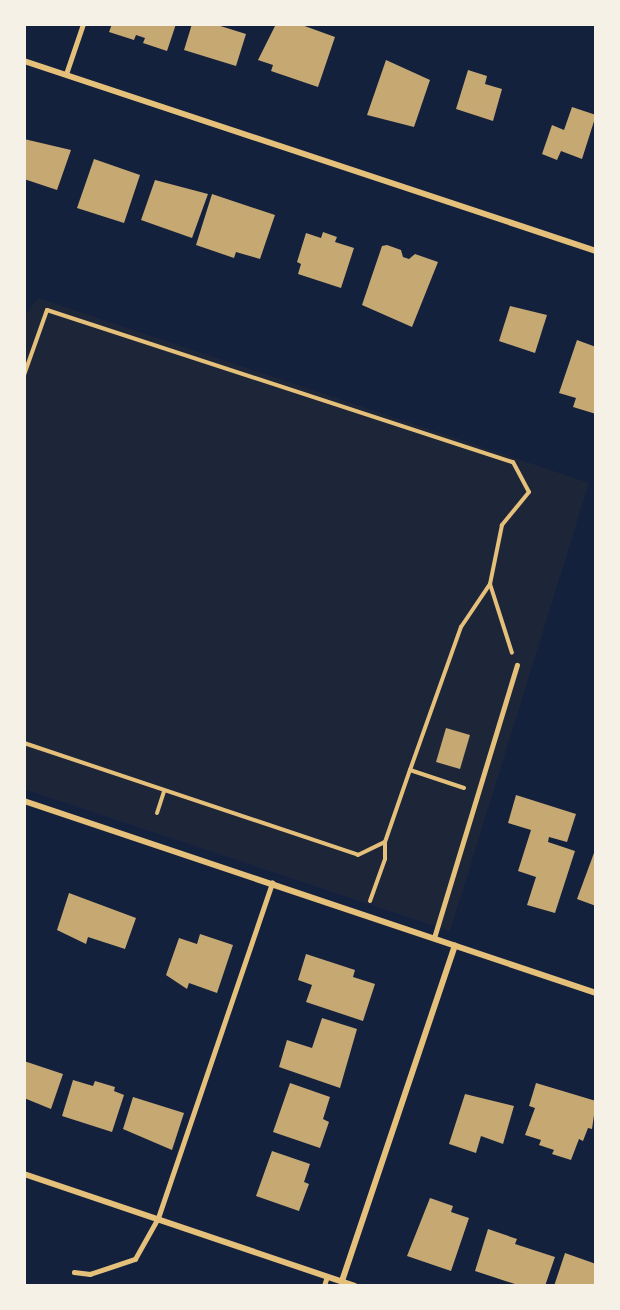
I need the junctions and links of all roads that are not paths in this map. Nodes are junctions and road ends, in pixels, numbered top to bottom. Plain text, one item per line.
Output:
1 (83, 24) edge
2 (24, 61) edge
3 (66, 74) junction
4 (596, 251) edge
5 (518, 665) dead end
6 (24, 801) edge
7 (272, 883) junction
8 (434, 938) junction
9 (455, 946) junction
10 (596, 993) edge
11 (24, 1174) edge
12 (158, 1218) junction
13 (74, 1272) dead end
14 (327, 1276) junction
15 (342, 1281) junction
16 (324, 1286) edge
17 (355, 1286) edge

1 - 3 lane
2 - 3 street
3 - 4 street
5 - 8 lane
6 - 7 street
7 - 8 street
7 - 12 lane
8 - 9 street
9 - 10 street
9 - 15 street
11 - 12 street
12 - 13 lane
12 - 14 street
14 - 15 street
14 - 16 lane
15 - 17 street

